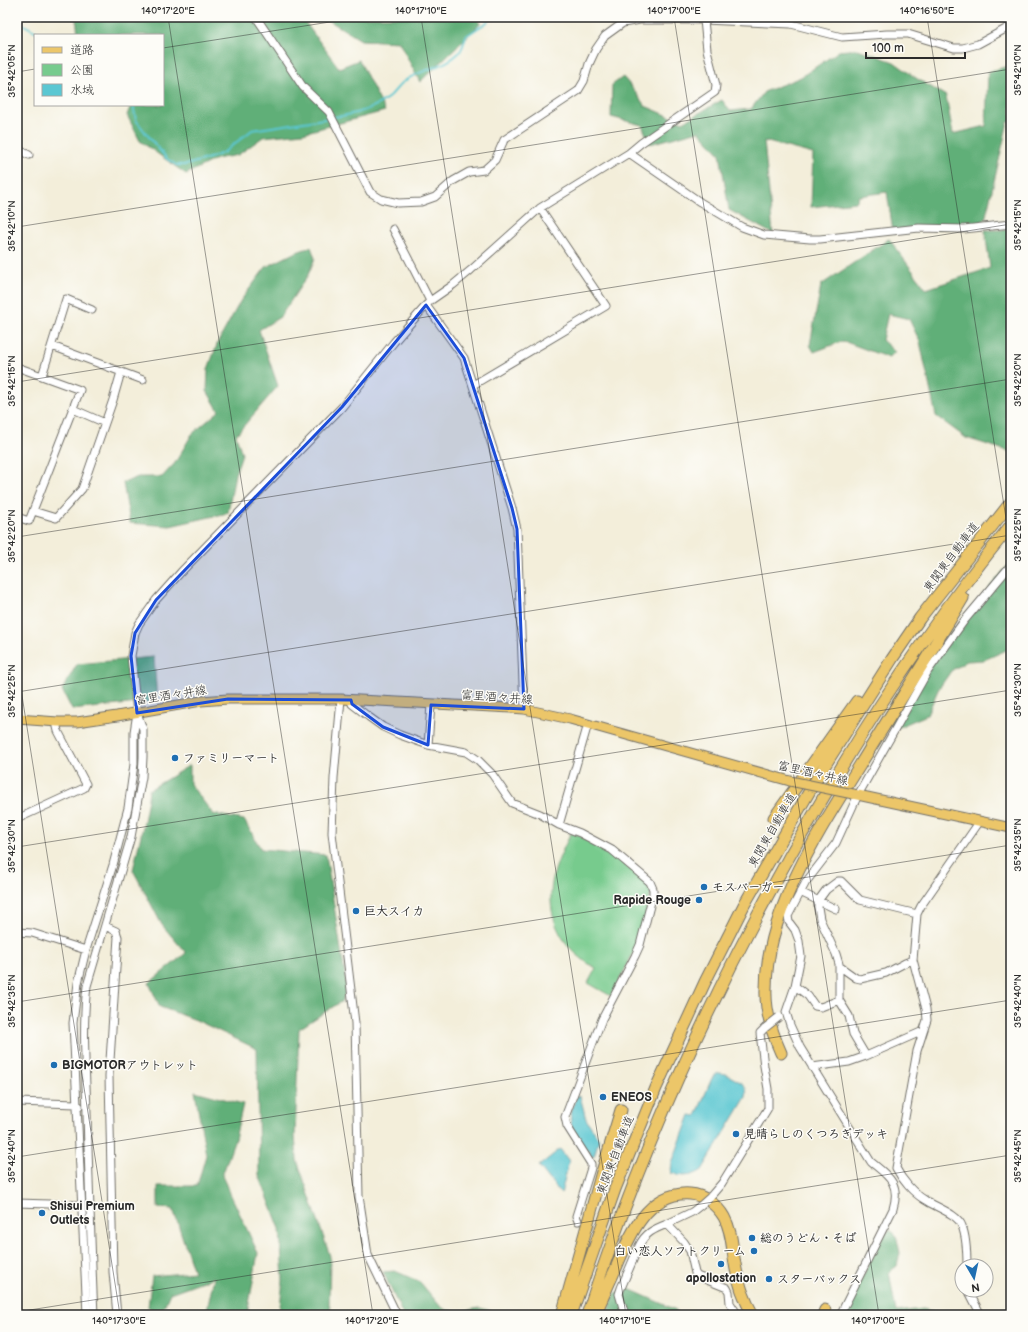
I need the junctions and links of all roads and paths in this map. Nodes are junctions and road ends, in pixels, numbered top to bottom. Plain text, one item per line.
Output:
1 (256, 17) edge
2 (704, 20) junction
3 (1011, 26) edge
4 (17, 149) edge
5 (629, 153) junction
6 (29, 155) dead end
7 (540, 208) junction
8 (1011, 224) edge
9 (393, 229) dead end
10 (428, 303) junction
11 (92, 310) dead end
12 (52, 346) junction
13 (17, 366) edge
14 (121, 372) junction
15 (42, 376) junction
16 (143, 380) dead end
17 (473, 385) junction
18 (73, 409) junction
19 (105, 422) junction
20 (1011, 502) edge
21 (33, 511) junction
22 (17, 517) edge
23 (1011, 525) edge
24 (992, 549) junction
25 (1011, 566) edge
26 (892, 659) junction
27 (341, 699) junction
28 (351, 700) junction
29 (431, 704) junction
30 (524, 709) junction
31 (136, 713) junction
32 (17, 719) edge
33 (58, 722) junction
34 (588, 724) junction
35 (428, 745) junction
36 (855, 794) junction
37 (774, 818) dead end
38 (17, 819) edge
39 (980, 821) junction
40 (559, 824) junction
41 (1011, 828) edge
42 (800, 892) junction
43 (818, 901) junction
44 (836, 910) dead end
45 (917, 914) junction
46 (105, 926) junction
47 (17, 932) edge
48 (86, 950) junction
49 (913, 960) junction
50 (839, 966) junction
51 (795, 986) junction
52 (839, 1000) junction
53 (786, 1012) junction
54 (923, 1031) junction
55 (781, 1053) dead end
56 (866, 1056) junction
57 (812, 1067) junction
58 (85, 1083) junction
59 (17, 1102) edge
60 (76, 1104) junction
61 (621, 1110) dead end
62 (87, 1113) junction
63 (896, 1168) junction
64 (884, 1172) junction
65 (17, 1204) edge
66 (81, 1205) junction
67 (578, 1221) dead end
68 (667, 1224) junction
69 (966, 1258) edge
70 (972, 1298) edge
71 (87, 1315) edge
72 (94, 1315) edge
73 (117, 1315) edge
74 (397, 1315) edge
75 (562, 1315) edge
76 (571, 1315) edge
77 (587, 1315) edge
78 (595, 1315) edge
79 (625, 1315) edge
80 (738, 1315) edge
81 (753, 1315) edge
82 (840, 1315) edge
83 (981, 1315) edge

1 - 2 street
2 - 3 street
2 - 5 street
4 - 6 street
5 - 7 street
5 - 8 street
7 - 10 street
7 - 17 street
9 - 10 street
10 - 17 street
10 - 31 street
11 - 12 street
12 - 14 street
12 - 15 street
13 - 15 street
14 - 16 street
14 - 19 street
15 - 18 street
17 - 30 street
18 - 19 street
18 - 21 street
19 - 21 street
20 - 26 highway, 東関東自動車道
21 - 22 street
23 - 24 highway
24 - 55 highway
24 - 77 highway
25 - 36 street
26 - 37 highway
26 - 76 highway, 東関東自動車道
27 - 28 main road, 富里酒々井線
27 - 31 main road, 富里酒々井線
27 - 74 street
28 - 29 main road, 富里酒々井線
28 - 35 street
29 - 30 main road, 富里酒々井線
29 - 35 street
30 - 34 main road, 富里酒々井線
31 - 33 main road, 富里酒々井線
31 - 46 street
31 - 48 street
32 - 33 main road, 富里酒々井線
33 - 38 street
34 - 36 main road, 富里酒々井線, bridge
34 - 40 street
35 - 40 street
36 - 39 main road, 富里酒々井線
36 - 42 street
39 - 41 main road, 富里酒々井線
39 - 45 street
40 - 67 street
42 - 43 street
42 - 51 street
43 - 44 street
43 - 45 street
43 - 50 street
45 - 49 street
46 - 58 street
46 - 73 street
47 - 48 street
48 - 60 street
49 - 50 street
49 - 54 street
50 - 52 street
51 - 52 street
51 - 53 street
52 - 56 street
53 - 57 street
53 - 68 street, bridge
54 - 56 street
54 - 63 street
56 - 57 street
57 - 64 street
58 - 60 street
58 - 62 street
59 - 60 street
60 - 62 street
60 - 66 street
61 - 75 highway
62 - 72 street
63 - 64 street
63 - 69 street
64 - 82 street
65 - 66 street
66 - 71 street
68 - 79 street
68 - 80 street
70 - 83 street
78 - 81 highway

